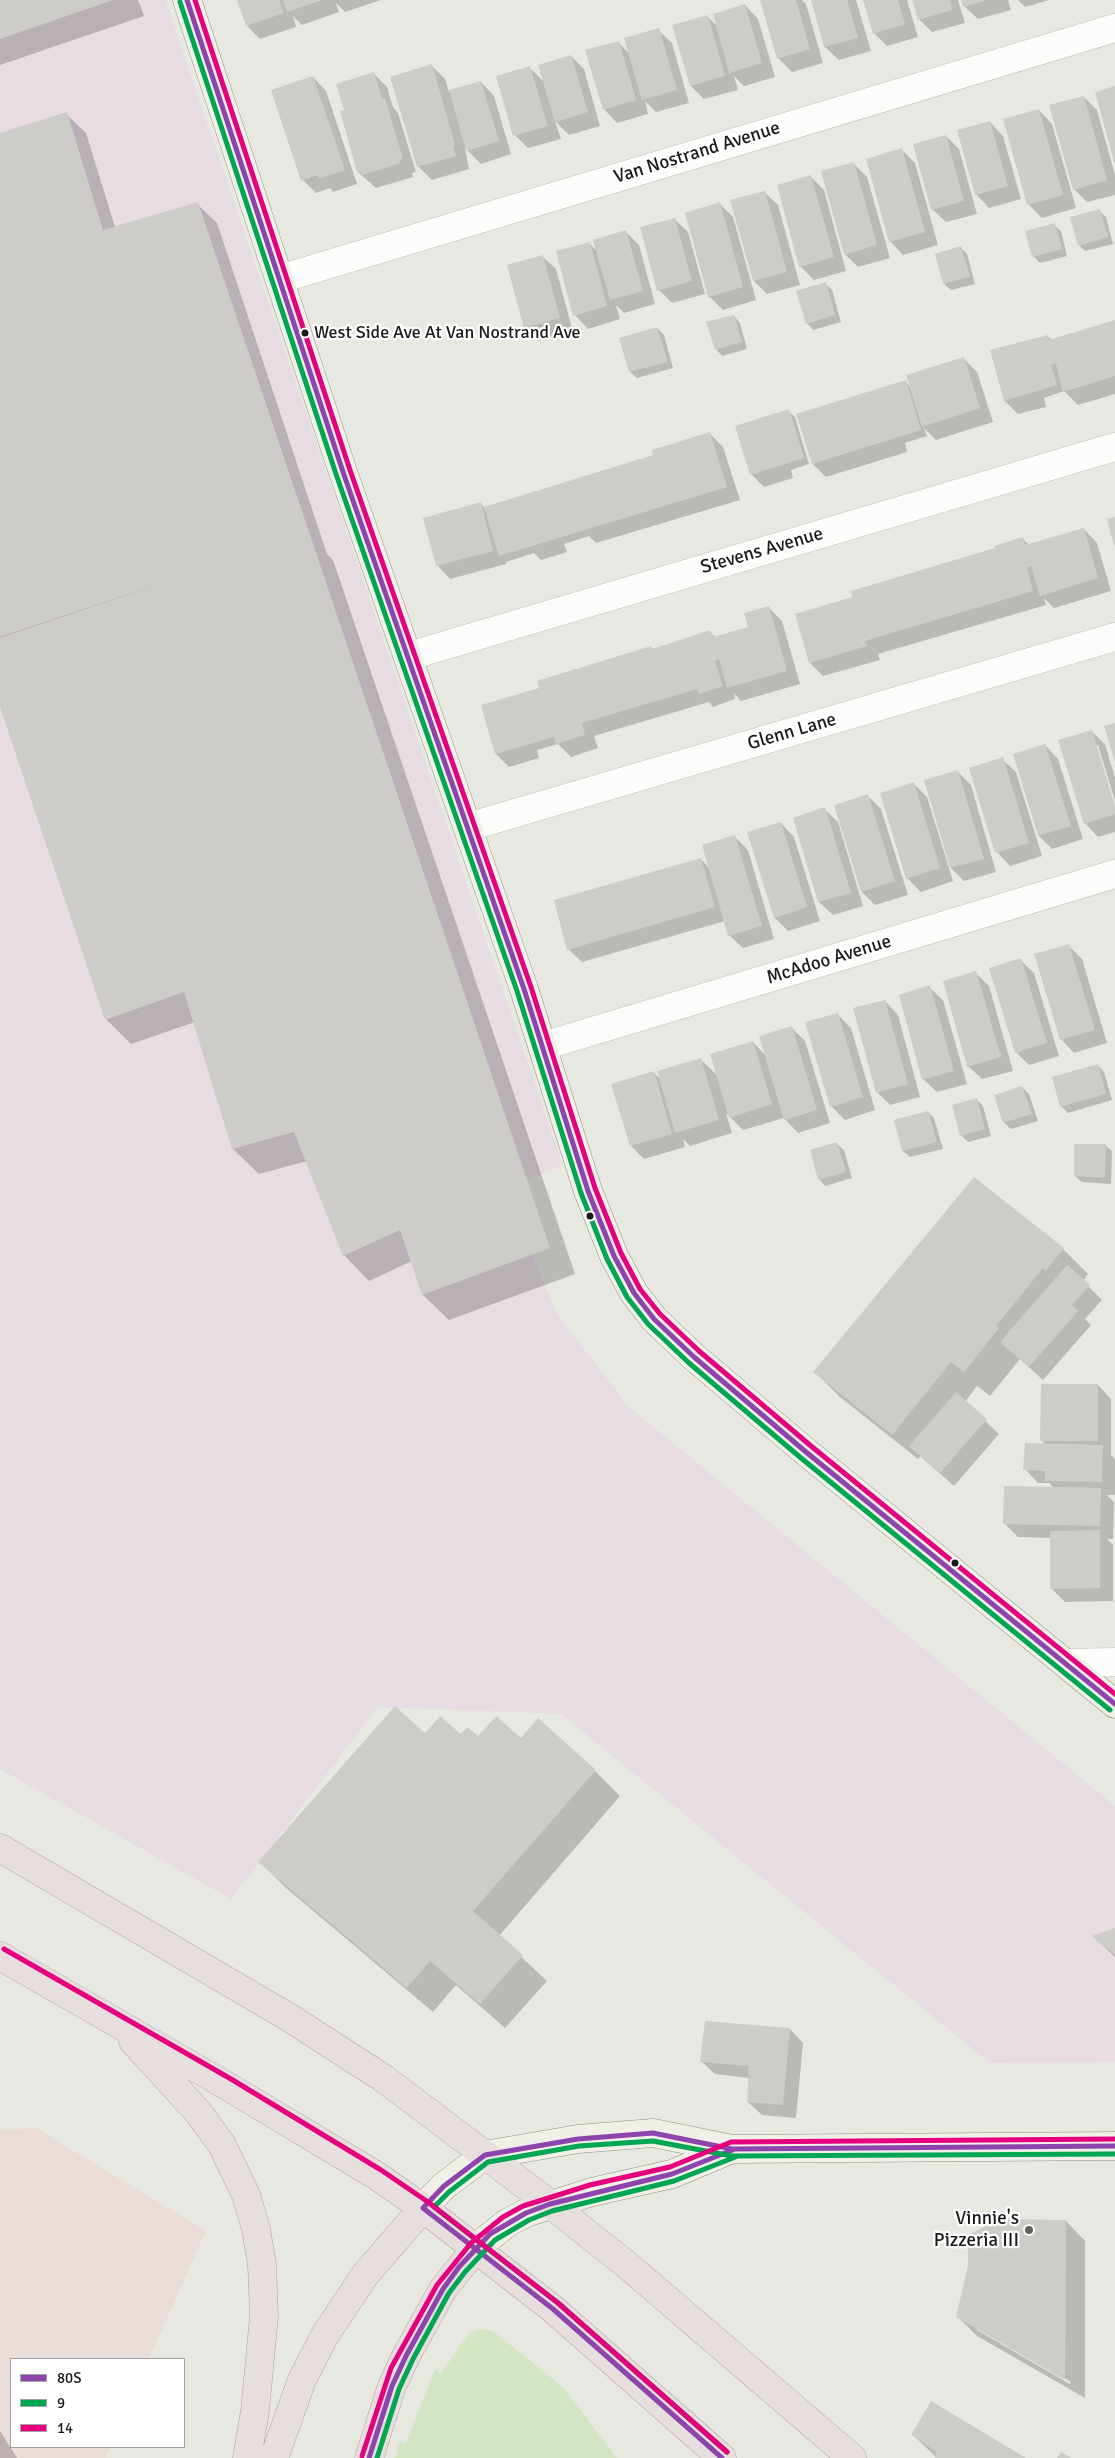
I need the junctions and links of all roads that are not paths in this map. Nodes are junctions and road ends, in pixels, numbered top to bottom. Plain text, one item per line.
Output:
1 (187, 0) edge
2 (1115, 28) edge
3 (280, 279) junction
4 (1115, 447) edge
5 (1115, 637) edge
6 (409, 656) junction
7 (468, 827) junction
8 (1115, 874) edge
9 (543, 1046) junction
10 (1115, 1662) edge
11 (1067, 1663) junction
12 (1115, 1704) edge
13 (0, 1848) edge
14 (0, 1956) edge
15 (118, 2025) junction
16 (1115, 2146) edge
17 (732, 2149) junction
18 (485, 2155) junction
19 (550, 2204) junction
20 (423, 2208) junction
21 (476, 2248) junction
22 (247, 2458) edge
23 (274, 2458) edge
24 (369, 2458) edge
25 (722, 2458) edge
26 (852, 2458) edge

1 - 3 main road
2 - 3 street, Van Nostrand Avenue
3 - 6 main road
4 - 6 street, Stevens Avenue
5 - 7 street, Glenn Lane
6 - 7 main road
7 - 9 main road
8 - 9 street, McAdoo Avenue
9 - 11 main road
10 - 11 street
11 - 12 main road
13 - 18 highway
14 - 15 highway
15 - 20 highway
15 - 22 highway
16 - 17 main road
17 - 18 main road
17 - 19 main road
18 - 19 highway
18 - 20 main road
19 - 21 main road
19 - 26 highway
20 - 21 highway
20 - 23 highway
21 - 24 highway
21 - 25 highway

